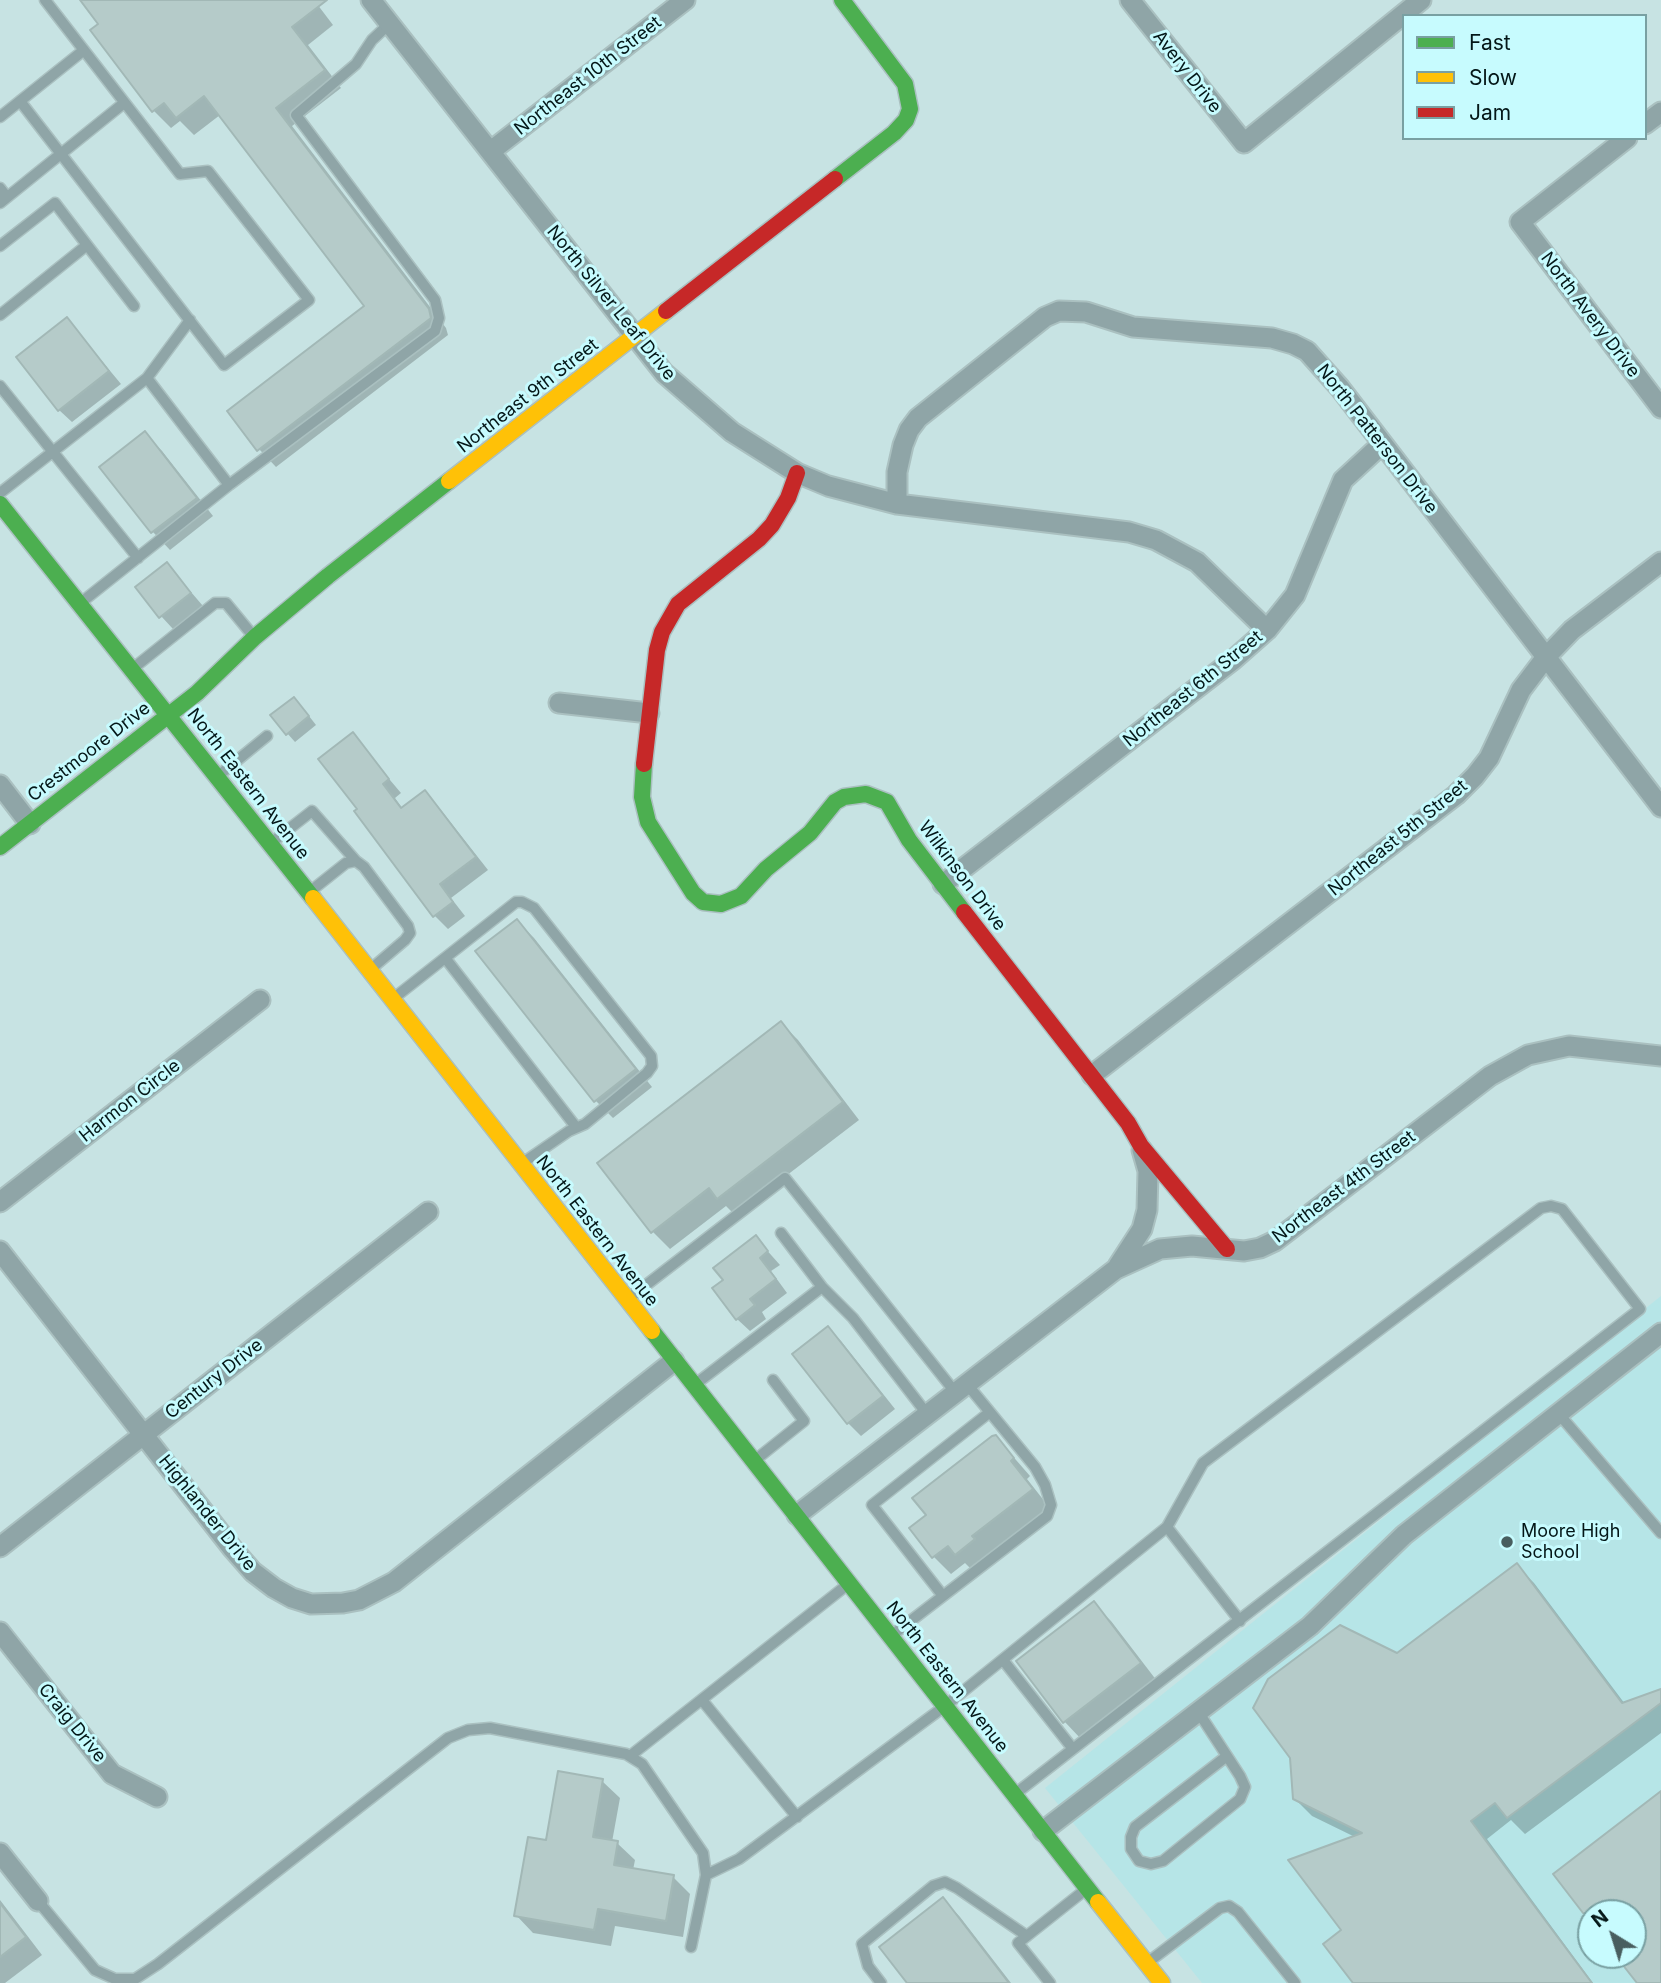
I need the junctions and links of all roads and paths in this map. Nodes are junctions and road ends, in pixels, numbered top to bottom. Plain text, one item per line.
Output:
1 (45, 0) edge
2 (371, 0) edge
3 (685, 0) edge
4 (842, 0) edge
5 (1130, 0) edge
6 (1421, 0) edge
7 (1404, 14) edge
8 (1402, 15) edge
9 (389, 24) junction
10 (84, 50) junction
11 (20, 101) junction
12 (124, 103) junction
13 (0, 117) edge
14 (1625, 140) edge
15 (491, 151) junction
16 (61, 154) junction
17 (0, 188) edge
18 (4, 200) edge
19 (87, 244) junction
20 (0, 246) edge
21 (134, 306) dead end
22 (0, 315) edge
23 (190, 320) junction
24 (634, 337) junction
25 (147, 378) junction
26 (0, 386) edge
27 (1661, 408) edge
28 (1382, 444) junction
29 (52, 452) junction
30 (797, 473) junction
31 (229, 485) junction
32 (0, 493) edge
33 (0, 504) edge
34 (897, 504) junction
35 (138, 558) junction
36 (1661, 562) edge
37 (80, 604) junction
38 (1267, 630) junction
39 (254, 637) junction
40 (1546, 657) junction
41 (132, 669) junction
42 (559, 703) dead end
43 (649, 713) junction
44 (169, 714) junction
45 (267, 736) dead end
46 (218, 776) junction
47 (0, 785) edge
48 (1661, 807) edge
49 (30, 824) junction
50 (270, 843) junction
51 (0, 847) edge
52 (356, 861) junction
53 (943, 884) junction
54 (309, 892) junction
55 (446, 960) junction
56 (369, 970) junction
57 (392, 999) junction
58 (260, 1000) dead end
59 (1661, 1056) edge
60 (1092, 1075) junction
61 (576, 1127) junction
62 (1141, 1146) junction
63 (521, 1165) junction
64 (0, 1202) edge
65 (428, 1212) dead end
66 (781, 1233) dead end
67 (1227, 1249) junction
68 (0, 1251) edge
69 (1116, 1269) junction
70 (822, 1287) junction
71 (627, 1300) junction
72 (1661, 1333) edge
73 (674, 1361) junction
74 (773, 1380) dead end
75 (694, 1385) junction
76 (960, 1388) junction
77 (990, 1412) junction
78 (1558, 1413) junction
79 (927, 1414) junction
80 (144, 1434) junction
81 (754, 1461) junction
82 (797, 1515) junction
83 (1167, 1527) junction
84 (1661, 1533) edge
85 (0, 1547) edge
86 (850, 1583) junction
87 (943, 1596) junction
88 (1240, 1621) junction
89 (0, 1632) edge
90 (891, 1636) junction
91 (1003, 1660) junction
92 (702, 1700) junction
93 (945, 1706) junction
94 (1199, 1713) junction
95 (1073, 1749) junction
96 (630, 1756) junction
97 (1227, 1756) junction
98 (1014, 1794) junction
99 (156, 1797) dead end
100 (797, 1817) junction
101 (1043, 1831) junction
102 (0, 1853) edge
103 (706, 1875) junction
104 (1088, 1888) junction
105 (38, 1902) joint
106 (1027, 1936) junction
107 (691, 1947) dead end
108 (1147, 1964) junction
109 (881, 1983) edge
110 (1050, 1983) edge
111 (1162, 1983) edge
112 (1296, 1983) edge

1 - 10 lane
2 - 9 street, North Silver Leaf Drive
3 - 15 street, Northeast 10th Street
4 - 24 street, Northeast 9th Street
5 - 8 street, Avery Drive
6 - 7 street, Avery Drive
9 - 15 street, North Silver Leaf Drive
9 - 31 lane
10 - 11 lane
10 - 12 lane
11 - 13 lane
11 - 16 lane
12 - 16 lane
12 - 23 lane
14 - 27 street, North Avery Drive
15 - 24 street, North Silver Leaf Drive
16 - 18 lane
16 - 23 lane
17 - 18 lane
19 - 20 lane
19 - 21 lane
19 - 22 lane
23 - 25 lane
24 - 30 street, North Silver Leaf Drive
24 - 39 street, Northeast 9th Street
25 - 29 lane
25 - 31 lane
26 - 29 lane
28 - 34 street, North Patterson Drive
28 - 38 street, Northeast 6th Street
28 - 40 street, North Patterson Drive
29 - 32 lane
29 - 35 lane
30 - 34 street, North Silver Leaf Drive
30 - 43 street, Wilkinson Drive
31 - 35 lane
33 - 37 street, North Eastern Avenue
34 - 38 street, North Silver Leaf Drive
35 - 37 lane
36 - 40 street, Northeast 5th Street
37 - 41 street, North Eastern Avenue
38 - 53 street, Northeast 6th Street
39 - 41 lane
39 - 44 street, Northeast 9th Street
40 - 48 street, North Patterson Drive
40 - 60 street, Northeast 5th Street
41 - 44 street, North Eastern Avenue
42 - 43 street
43 - 53 street, Wilkinson Drive
44 - 46 street, North Eastern Avenue
44 - 49 street, Crestmoore Drive
45 - 46 lane
46 - 50 street, North Eastern Avenue
47 - 49 street
49 - 51 street, Crestmoore Drive
50 - 52 lane
50 - 54 street, North Eastern Avenue
52 - 54 lane
52 - 56 lane
53 - 60 street, Wilkinson Drive
54 - 56 street, North Eastern Avenue
55 - 57 lane
55 - 61 lane
55 - 61 lane
56 - 57 street, North Eastern Avenue
57 - 63 street, North Eastern Avenue
58 - 64 street, Harmon Circle
59 - 67 street, Northeast 4th Street
60 - 62 street, Wilkinson Drive
61 - 63 lane
62 - 67 street, Wilkinson Drive
62 - 69 street
63 - 71 street, North Eastern Avenue
65 - 80 street, Century Drive
66 - 70 lane
67 - 69 street, Northeast 4th Street
68 - 80 street, Highlander Drive
69 - 76 street, Northeast 4th Street
70 - 75 lane
70 - 79 lane
71 - 73 street, North Eastern Avenue
71 - 76 lane
72 - 78 street
73 - 75 street, North Eastern Avenue
73 - 80 street, Highlander Drive
74 - 81 lane
75 - 81 street, North Eastern Avenue
76 - 77 lane
76 - 79 street, Northeast 4th Street
77 - 87 lane
77 - 87 lane
78 - 84 lane
78 - 94 street
79 - 82 street, Northeast 4th Street
80 - 85 street, Century Drive
81 - 82 street, North Eastern Avenue
82 - 86 street, North Eastern Avenue
83 - 88 lane
83 - 88 lane
83 - 91 lane
86 - 90 street, North Eastern Avenue
86 - 92 lane
87 - 90 lane
88 - 95 lane
89 - 99 street, Craig Drive
90 - 93 street, North Eastern Avenue
91 - 93 lane
91 - 95 lane
92 - 96 lane
92 - 100 lane
93 - 98 street, North Eastern Avenue
93 - 100 lane
94 - 97 lane
94 - 101 street
95 - 98 lane
96 - 103 lane
96 - 105 lane
97 - 97 lane
98 - 101 street, North Eastern Avenue
100 - 103 lane
101 - 104 street, North Eastern Avenue
102 - 105 street
103 - 107 lane
104 - 106 lane
104 - 108 street, North Eastern Avenue
106 - 109 lane
106 - 110 lane
108 - 111 street, North Eastern Avenue
108 - 112 lane

